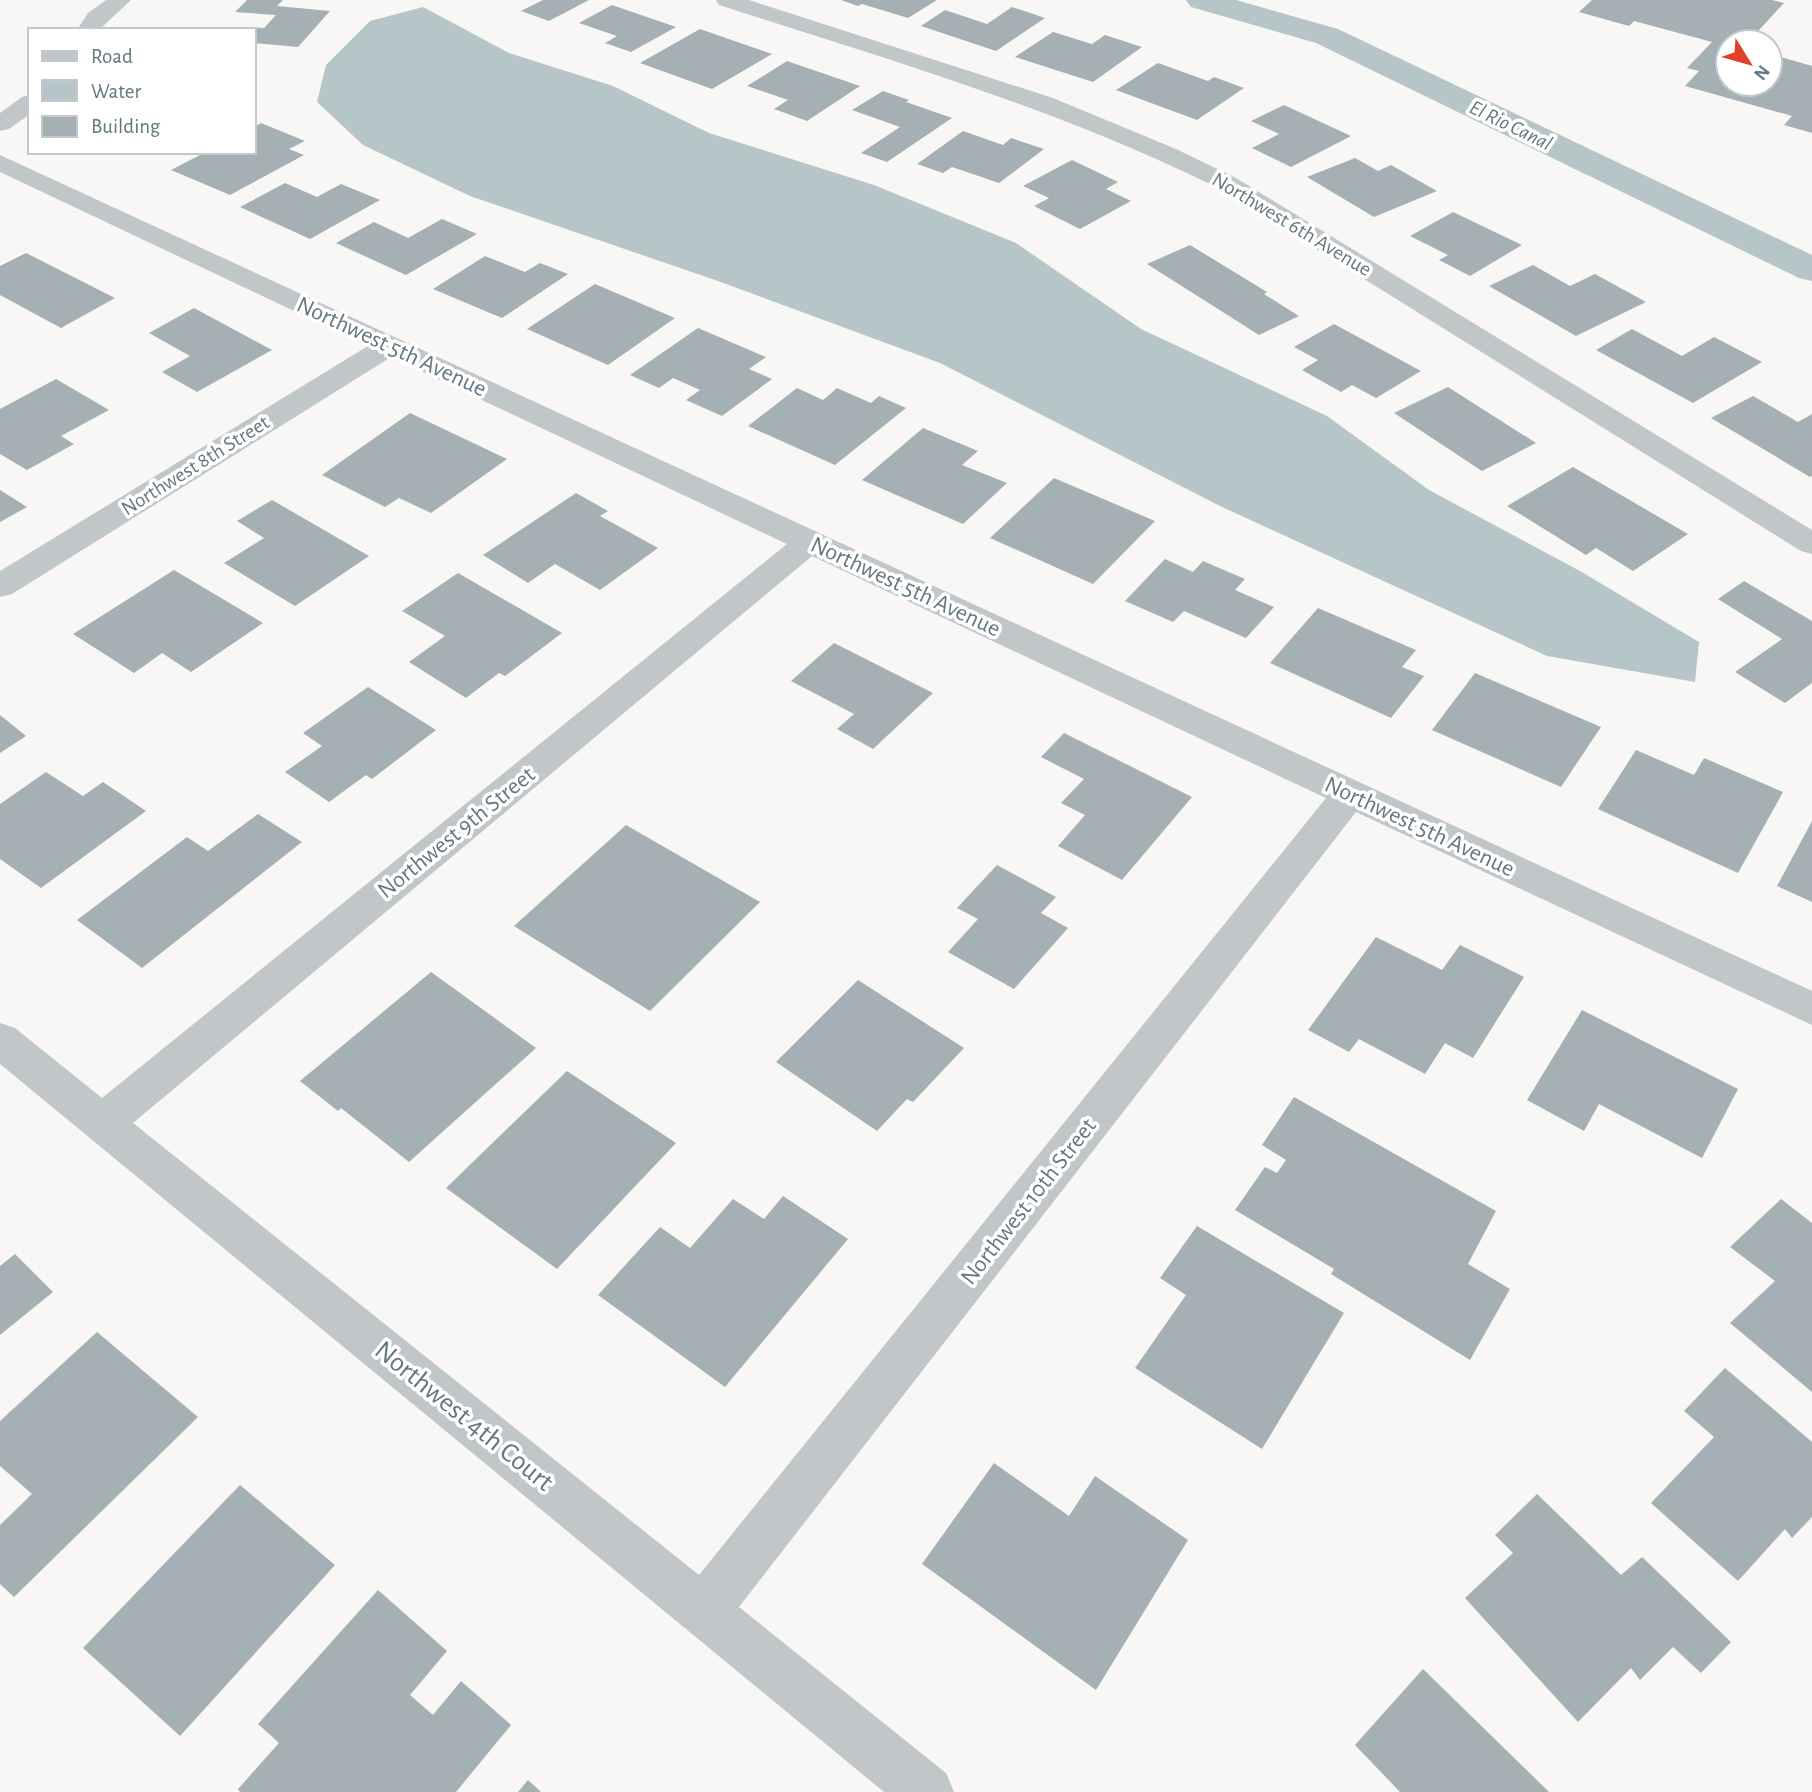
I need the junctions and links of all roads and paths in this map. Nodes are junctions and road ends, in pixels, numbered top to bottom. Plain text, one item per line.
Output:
1 (120, 0) edge
2 (727, 0) edge
3 (90, 16) edge
4 (28, 103) edge
5 (0, 124) edge
6 (0, 163) edge
7 (390, 345) junction
8 (810, 541) junction
9 (1812, 544) edge
10 (0, 586) edge
11 (1350, 793) junction
12 (1812, 1009) edge
13 (0, 1040) edge
14 (102, 1123) junction
15 (705, 1609) junction
16 (927, 1792) edge

1 - 3 street
2 - 9 street, Northwest 6th Avenue
4 - 5 street
6 - 7 street, Northwest 5th Avenue
7 - 8 street, Northwest 5th Avenue
7 - 10 street, Northwest 8th Street
8 - 11 street, Northwest 5th Avenue
8 - 14 street, Northwest 9th Street
11 - 12 street, Northwest 5th Avenue
11 - 15 street, Northwest 10th Street
13 - 14 street, Northwest 4th Court
14 - 15 street, Northwest 4th Court
15 - 16 street, Northwest 4th Court

